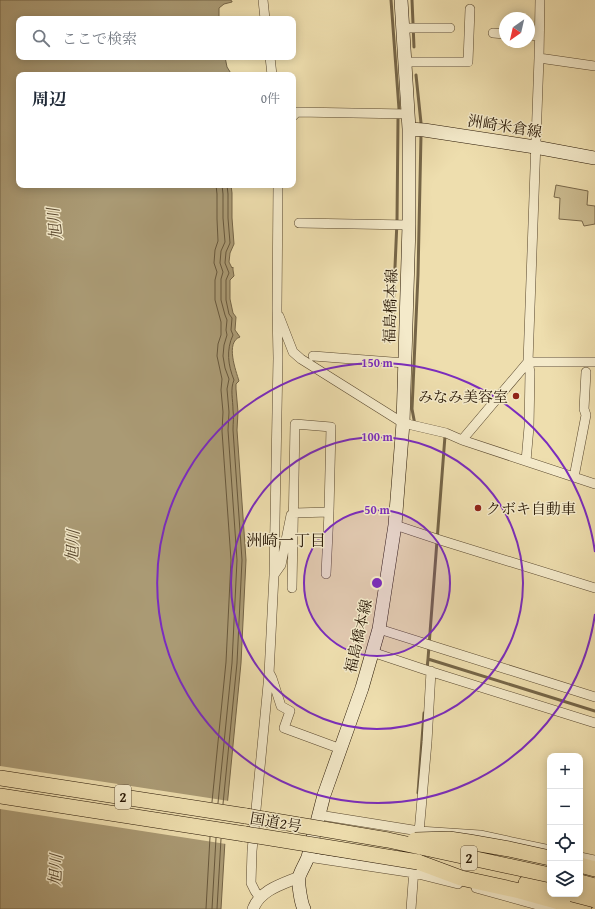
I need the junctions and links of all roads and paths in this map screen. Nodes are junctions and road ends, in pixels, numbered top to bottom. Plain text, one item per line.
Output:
1 (263, 0) edge
2 (401, 0) edge
3 (540, 0) edge
4 (470, 9) dead end
5 (265, 16) edge
6 (410, 28) junction
7 (450, 28) dead end
8 (493, 33) dead end
9 (499, 34) edge
10 (535, 36) edge
11 (539, 58) junction
12 (270, 60) edge
13 (405, 62) junction
14 (595, 66) edge
15 (272, 72) edge
16 (296, 113) edge
17 (408, 114) junction
18 (409, 128) junction
19 (536, 147) junction
20 (595, 158) edge
21 (278, 188) edge
22 (299, 222) dead end
23 (401, 224) junction
24 (277, 309) junction
25 (313, 356) dead end
26 (528, 362) junction
27 (595, 362) edge
28 (405, 363) junction
29 (586, 372) dead end
30 (410, 424) junction
31 (462, 440) junction
32 (526, 461) junction
33 (574, 477) junction
34 (595, 484) edge
35 (329, 512) junction
36 (294, 513) junction
37 (395, 525) junction
38 (326, 574) dead end
39 (274, 575) junction
40 (292, 588) dead end
41 (595, 588) edge
42 (379, 629) junction
43 (372, 652) junction
44 (428, 671) junction
45 (269, 674) junction
46 (595, 697) edge
47 (595, 723) edge
48 (341, 749) junction
49 (0, 778) edge
50 (0, 796) edge
51 (318, 815) junction
52 (419, 831) junction
53 (388, 840) junction
54 (547, 849) edge
55 (547, 857) edge
56 (308, 858) junction
57 (583, 858) edge
58 (595, 860) edge
59 (583, 866) edge
60 (416, 868) junction
61 (595, 869) edge
62 (547, 874) edge
63 (299, 877) junction
64 (595, 878) edge
65 (583, 883) edge
66 (595, 886) edge
67 (547, 887) edge
68 (583, 897) edge
69 (260, 898) junction
70 (595, 900) edge
71 (253, 909) edge
72 (304, 909) edge
73 (411, 909) edge
74 (552, 909) edge
75 (585, 909) edge

1 - 5 street
2 - 6 main road, 福島橋本線
3 - 10 street
4 - 13 street
6 - 7 street
6 - 13 main road, 福島橋本線
8 - 9 street
10 - 11 street
11 - 14 street
11 - 19 street
12 - 15 street
13 - 17 main road, 福島橋本線
16 - 17 street
17 - 18 main road, 福島橋本線
18 - 19 main road, 洲崎米倉線
18 - 23 main road, 福島橋本線
19 - 20 main road, 洲崎米倉線
19 - 26 street
21 - 24 street
22 - 23 street
23 - 28 main road, 福島橋本線
24 - 30 street
24 - 39 street
25 - 28 street
26 - 27 street
26 - 31 street
26 - 32 street
28 - 30 main road, 福島橋本線
29 - 33 street
30 - 31 street
30 - 37 main road, 福島橋本線
31 - 32 street
32 - 33 street
33 - 34 street
35 - 36 street
35 - 36 street
35 - 38 street
36 - 39 street
36 - 40 street
37 - 41 street
37 - 42 main road, 福島橋本線
39 - 45 street
42 - 43 main road, 福島橋本線
42 - 46 street
43 - 44 street
43 - 48 main road, 福島橋本線
44 - 47 street
44 - 52 street
45 - 48 street
45 - 69 street
48 - 51 main road, 福島橋本線
49 - 53 highway, 国道2号 / 2, bridge
50 - 60 highway, 国道2号 / 2, bridge
51 - 52 street
51 - 56 main road, 福島橋本線
52 - 54 street
52 - 60 street
53 - 55 highway, bridge
53 - 62 highway, 国道2号 / 2, bridge
56 - 60 street
56 - 63 main road, 福島橋本線
57 - 58 street
59 - 61 highway
60 - 67 highway, 国道2号 / 2
60 - 73 street
60 - 74 street
60 - 75 highway
63 - 69 street
63 - 72 main road
64 - 75 street
65 - 66 highway, bridge
68 - 70 highway, bridge
69 - 71 street

